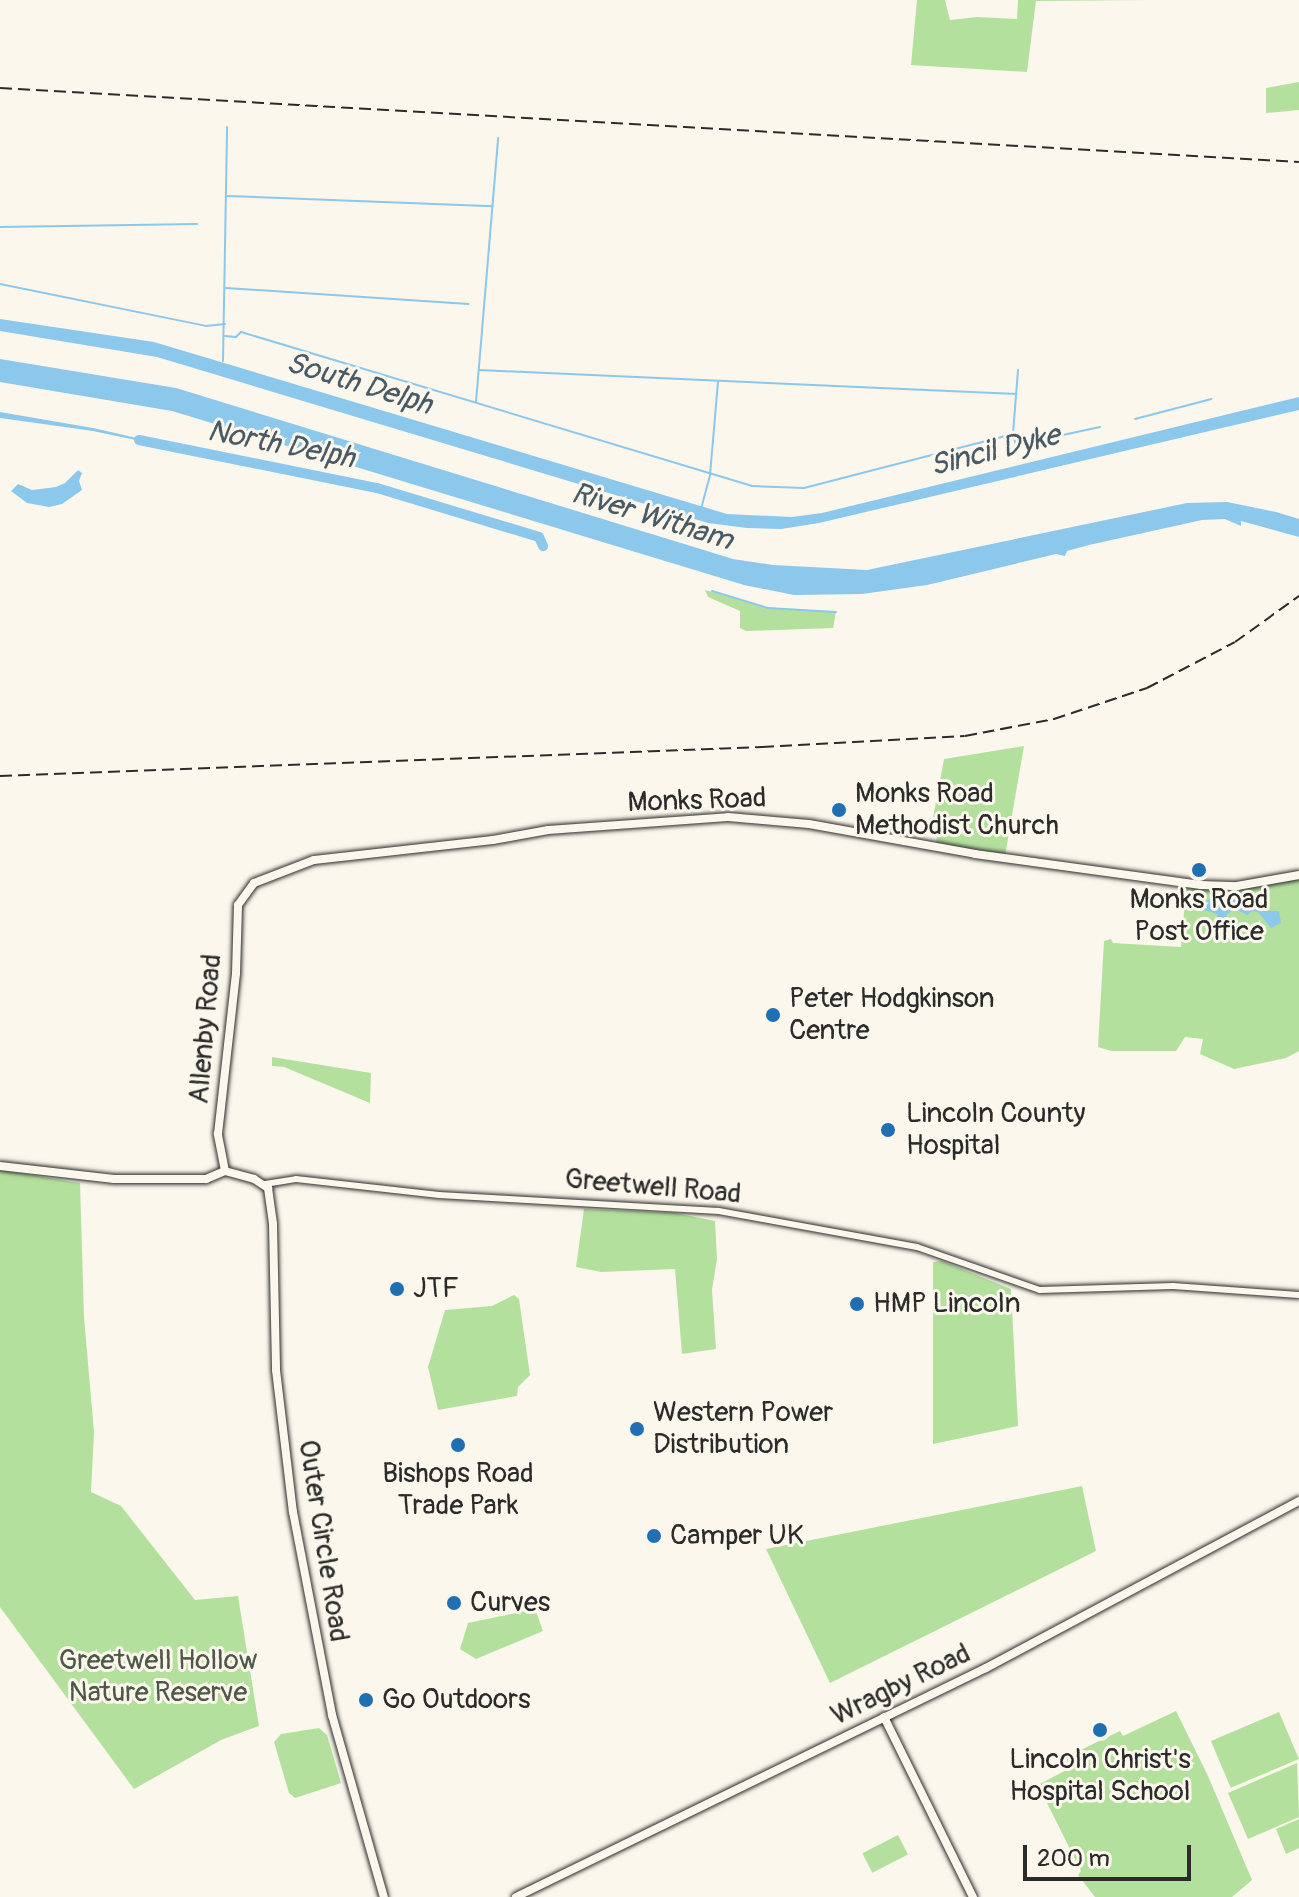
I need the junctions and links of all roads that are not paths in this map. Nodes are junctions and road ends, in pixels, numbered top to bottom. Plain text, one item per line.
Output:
1 (1299, 875) edge
2 (244, 891) joint
3 (0, 1166) edge
4 (225, 1171) junction
5 (265, 1184) junction
6 (1299, 1295) edge
7 (1299, 1501) edge
8 (884, 1717) junction
9 (384, 1897) edge
10 (516, 1897) edge
11 (973, 1897) edge

1 - 2 main road, Monks Road
2 - 4 main road, Allenby Road
3 - 4 main road, Greetwell Road
4 - 5 main road, Greetwell Road
5 - 6 street, Greetwell Road
5 - 9 main road, Outer Circle Road
7 - 8 main road, Wragby Road
8 - 10 main road, Wragby Road
8 - 11 main road

